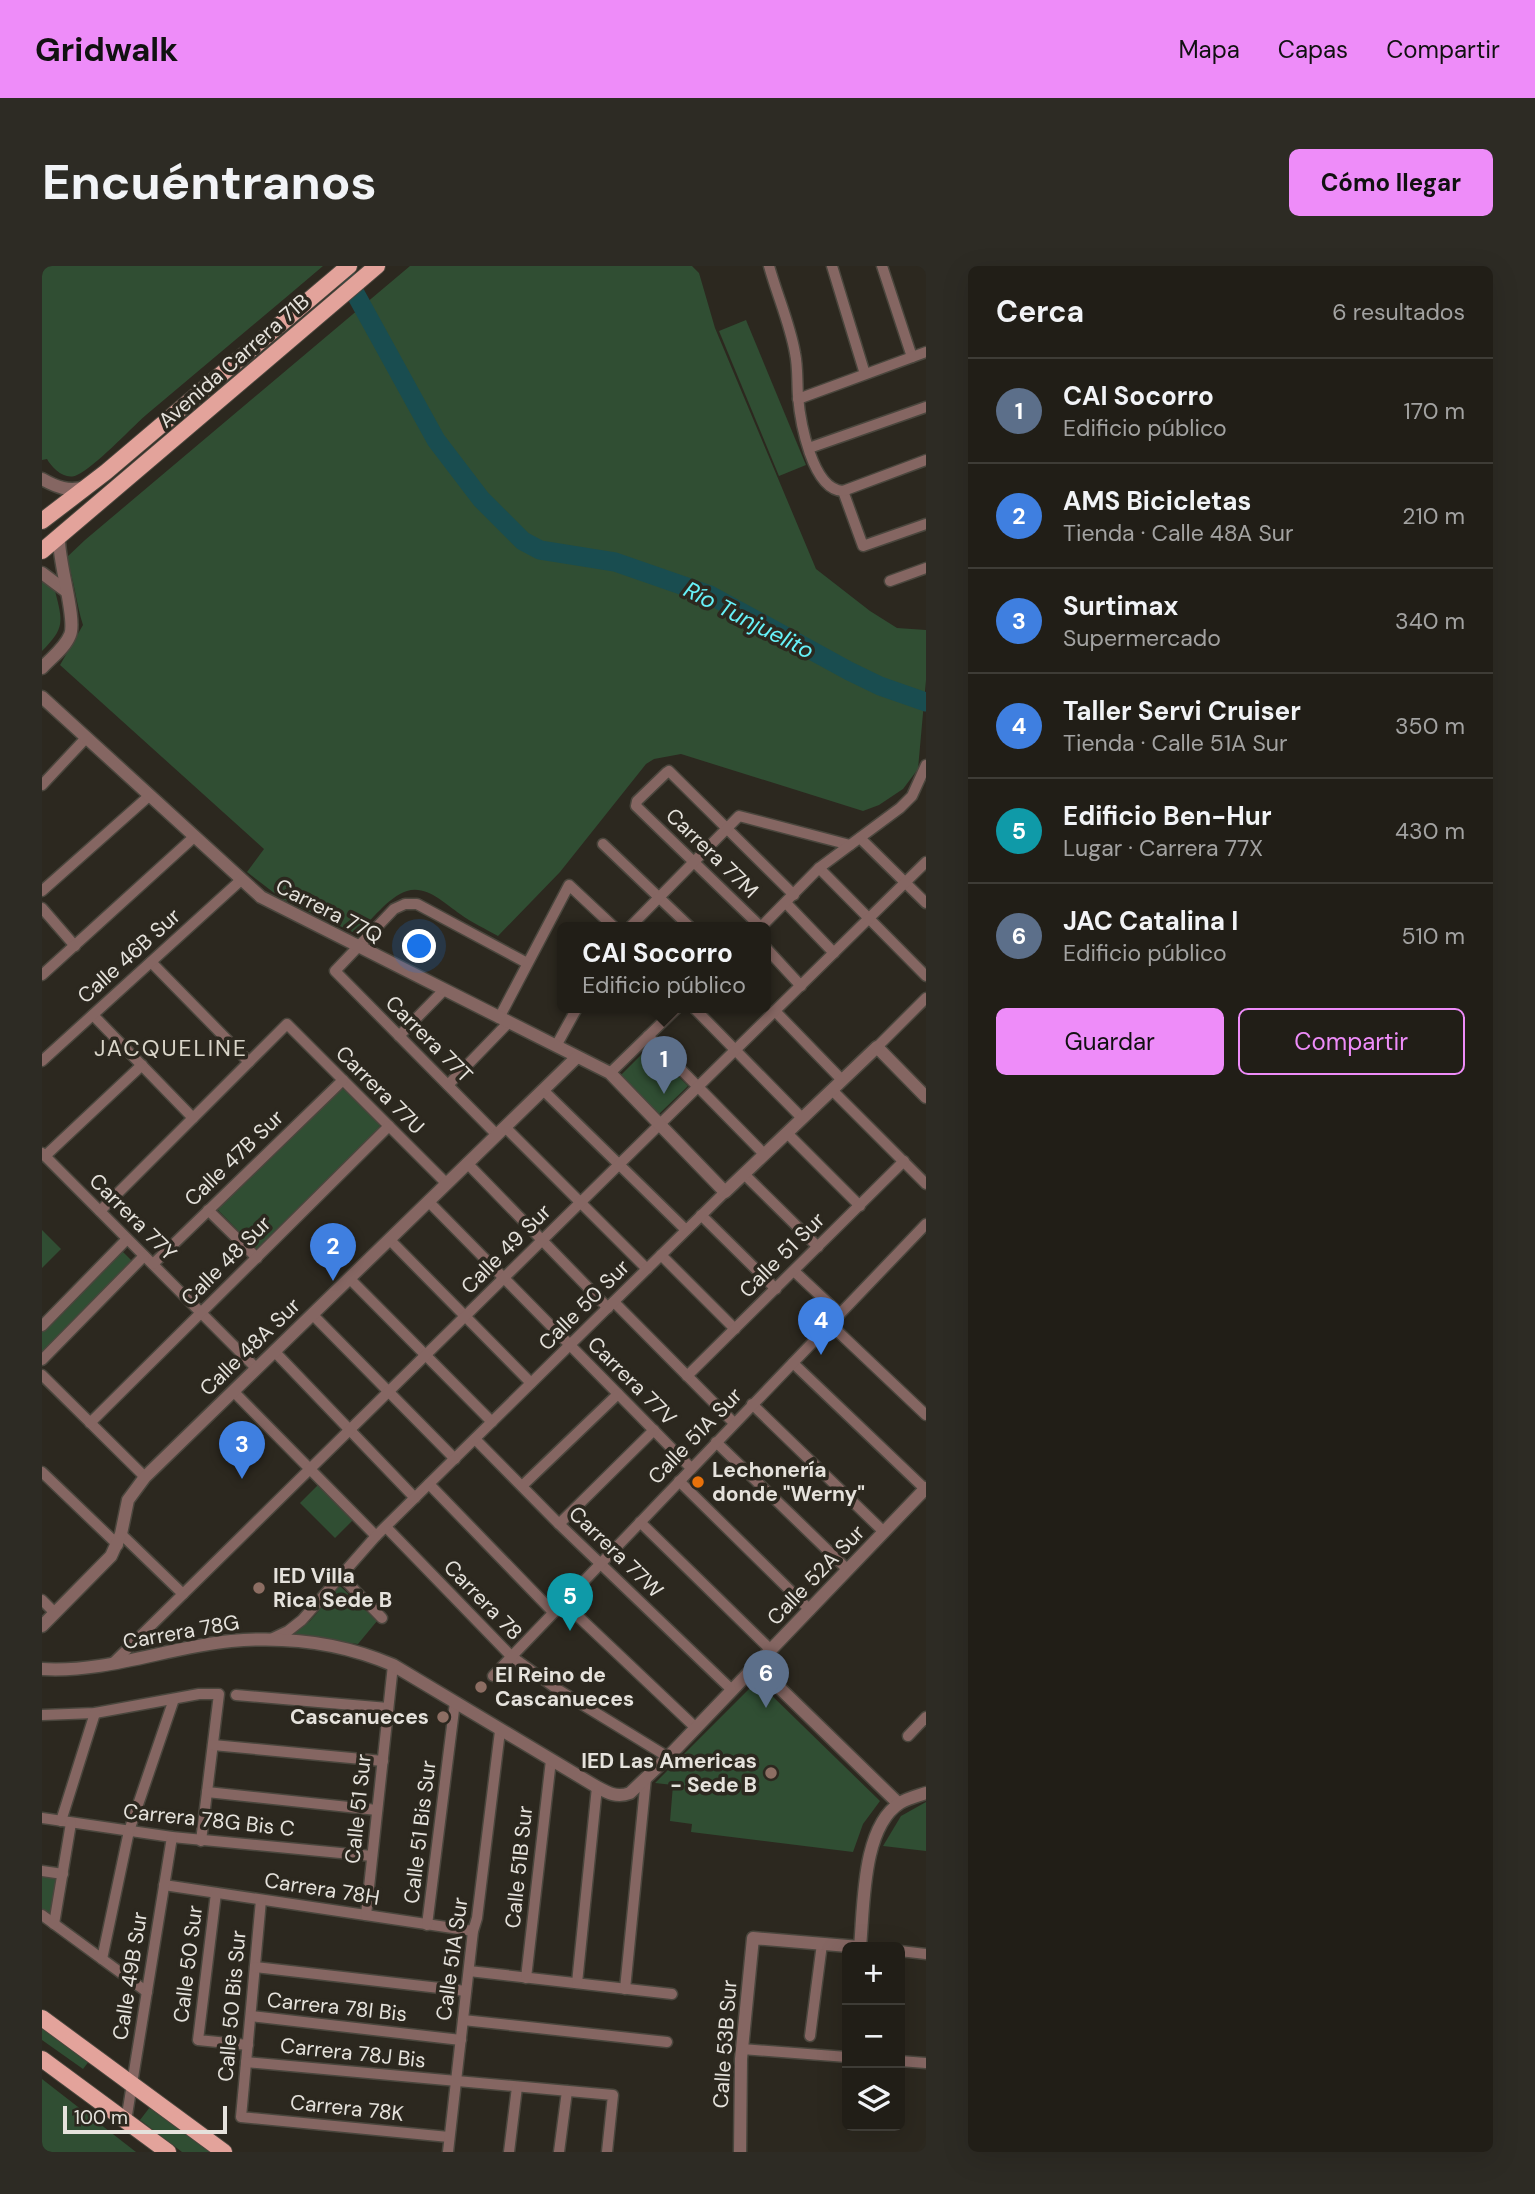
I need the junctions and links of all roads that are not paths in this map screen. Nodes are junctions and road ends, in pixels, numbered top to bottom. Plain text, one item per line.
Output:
1 (349, 266) edge
2 (377, 266) edge
3 (769, 266) edge
4 (832, 266) edge
5 (882, 266) edge
6 (926, 352) edge
7 (912, 357) junction
8 (865, 373) junction
9 (798, 399) junction
10 (926, 407) edge
11 (809, 448) junction
12 (926, 460) edge
13 (42, 479) edge
14 (91, 484) junction
15 (843, 491) junction
16 (42, 521) edge
17 (926, 523) edge
18 (58, 538) junction
19 (42, 551) edge
20 (926, 568) edge
21 (42, 573) edge
22 (890, 581) dead end
23 (66, 591) junction
24 (42, 668) edge
25 (42, 697) edge
26 (86, 738) junction
27 (926, 765) edge
28 (42, 785) edge
29 (149, 796) junction
30 (727, 828) junction
31 (194, 837) junction
32 (860, 838) junction
33 (603, 844) dead end
34 (850, 845) junction
35 (694, 862) junction
36 (926, 862) edge
37 (819, 868) junction
38 (241, 880) junction
39 (906, 883) junction
40 (42, 891) edge
41 (659, 897) junction
42 (790, 899) junction
43 (926, 902) edge
44 (42, 908) edge
45 (869, 918) junction
46 (609, 922) edge
47 (635, 922) edge
48 (685, 922) edge
49 (756, 922) edge
50 (766, 922) edge
51 (75, 946) junction
52 (358, 947) junction
53 (834, 953) junction
54 (771, 954) edge
55 (151, 962) junction
56 (527, 963) junction
57 (42, 975) edge
58 (926, 976) edge
59 (802, 986) junction
60 (444, 990) junction
61 (926, 998) edge
62 (775, 1011) junction
63 (574, 1013) edge
64 (672, 1013) edge
65 (699, 1013) edge
66 (93, 1015) junction
67 (504, 1020) junction
68 (399, 1036) junction
69 (648, 1036) junction
70 (556, 1046) junction
71 (877, 1047) junction
72 (736, 1051) junction
73 (577, 1056) junction
74 (42, 1061) edge
75 (249, 1062) junction
76 (142, 1065) junction
77 (610, 1073) junction
78 (343, 1080) junction
79 (448, 1085) junction
80 (837, 1085) junction
81 (699, 1087) junction
82 (543, 1090) junction
83 (926, 1097) edge
84 (193, 1118) junction
85 (802, 1118) junction
86 (661, 1125) junction
87 (389, 1126) junction
88 (501, 1131) junction
89 (787, 1133) junction
90 (764, 1154) junction
91 (44, 1155) edge
92 (904, 1161) junction
93 (467, 1163) junction
94 (620, 1164) junction
95 (744, 1174) junction
96 (446, 1183) junction
97 (926, 1184) edge
98 (725, 1192) junction
99 (428, 1201) junction
100 (581, 1202) junction
101 (860, 1206) junction
102 (208, 1210) junction
103 (100, 1211) junction
104 (701, 1216) junction
105 (926, 1224) edge
106 (686, 1230) junction
107 (127, 1239) junction
108 (389, 1239) junction
109 (542, 1241) junction
110 (818, 1247) junction
111 (661, 1255) junction
112 (257, 1258) junction
113 (148, 1260) junction
114 (647, 1269) junction
115 (794, 1270) junction
116 (349, 1278) junction
117 (504, 1278) junction
118 (776, 1289) junction
119 (611, 1305) junction
120 (201, 1313) junction
121 (312, 1314) junction
122 (840, 1314) junction
123 (466, 1317) junction
124 (830, 1324) junction
125 (42, 1326) edge
126 (735, 1329) junction
127 (570, 1345) junction
128 (274, 1351) junction
129 (426, 1355) junction
130 (42, 1360) edge
131 (793, 1363) junction
132 (256, 1368) junction
133 (42, 1375) edge
134 (687, 1376) junction
135 (531, 1383) junction
136 (233, 1391) junction
137 (389, 1392) junction
138 (618, 1394) junction
139 (752, 1404) junction
140 (926, 1415) edge
141 (492, 1422) junction
142 (90, 1423) junction
143 (734, 1423) junction
144 (350, 1430) junction
145 (654, 1430) junction
146 (475, 1439) junction
147 (716, 1442) junction
148 (454, 1459) junction
149 (691, 1468) junction
150 (311, 1469) junction
151 (42, 1472) edge
152 (145, 1477) junction
153 (679, 1481) junction
154 (429, 1485) junction
155 (522, 1486) junction
156 (926, 1488) edge
157 (415, 1498) junction
158 (639, 1522) junction
159 (559, 1524) junction
160 (386, 1527) junction
161 (884, 1532) junction
162 (376, 1536) junction
163 (119, 1540) junction
164 (600, 1563) junction
165 (848, 1570) junction
166 (341, 1576) junction
167 (184, 1594) junction
168 (43, 1602) edge
169 (563, 1602) junction
170 (810, 1610) junction
171 (553, 1612) junction
172 (55, 1613) junction
173 (382, 1618) dead end
174 (42, 1626) edge
175 (271, 1639) junction
176 (771, 1650) junction
177 (511, 1656) junction
178 (113, 1663) junction
179 (393, 1665) junction
180 (756, 1665) junction
181 (42, 1669) edge
182 (493, 1676) dead end
183 (732, 1690) junction
184 (236, 1695) dead end
185 (174, 1699) junction
186 (455, 1702) junction
187 (388, 1708) junction
188 (94, 1713) junction
189 (42, 1715) edge
190 (926, 1717) edge
191 (696, 1728) junction
192 (500, 1731) junction
193 (908, 1736) dead end
194 (213, 1745) junction
195 (668, 1757) junction
196 (551, 1760) junction
197 (383, 1761) junction
198 (646, 1778) junction
199 (597, 1787) junction
200 (207, 1792) junction
201 (926, 1793) edge
202 (623, 1796) joint
203 (898, 1804) junction
204 (377, 1810) junction
205 (42, 1818) edge
206 (66, 1822) junction
207 (129, 1831) junction
208 (172, 1837) junction
209 (201, 1840) junction
210 (372, 1856) junction
211 (42, 1871) edge
212 (63, 1874) junction
213 (164, 1885) junction
214 (216, 1893) junction
215 (261, 1899) junction
216 (42, 1915) edge
217 (366, 1915) junction
218 (54, 1924) junction
219 (427, 1924) junction
220 (473, 1931) junction
221 (862, 1942) edge
222 (821, 1944) junction
223 (842, 1946) edge
224 (905, 1952) edge
225 (926, 1954) edge
226 (102, 1959) junction
227 (255, 1967) junction
228 (469, 1971) junction
229 (526, 1978) junction
230 (577, 1983) junction
231 (625, 1989) junction
232 (466, 1991) junction
233 (147, 1992) junction
234 (672, 1994) dead end
235 (251, 2017) junction
236 (42, 2018) edge
237 (463, 2020) junction
238 (810, 2036) dead end
239 (461, 2039) junction
240 (667, 2042) dead end
241 (248, 2045) junction
242 (742, 2049) junction
243 (842, 2057) edge
244 (42, 2059) edge
245 (905, 2061) edge
246 (246, 2062) junction
247 (926, 2063) edge
248 (456, 2082) junction
249 (132, 2083) junction
250 (517, 2087) junction
251 (567, 2091) junction
252 (241, 2117) joint
253 (125, 2121) junction
254 (449, 2137) junction
255 (168, 2152) edge
256 (224, 2152) edge
257 (448, 2152) edge
258 (509, 2152) edge
259 (559, 2152) edge
260 (607, 2152) edge
261 (740, 2152) edge

1 - 14 main road, Avenida Carrera 71B
2 - 18 main road, Avenida Carrera 71B
3 - 9 street
4 - 8 street
5 - 7 street
6 - 7 street
7 - 8 street
8 - 9 street
9 - 11 street
10 - 11 street
11 - 15 street
12 - 15 street
13 - 14 street
14 - 16 main road, Avenida Carrera 71B
15 - 17 street
18 - 19 main road, Avenida Carrera 71B
18 - 23 street
20 - 22 street
21 - 23 street
23 - 24 street
25 - 26 street, Carrera 77Q
26 - 28 street
26 - 29 street, Carrera 77Q
27 - 32 street
29 - 31 street, Carrera 77Q
29 - 40 street
30 - 34 street
30 - 35 street
30 - 35 street, Carrera 77M
30 - 42 street
31 - 38 street, Carrera 77Q
31 - 51 street
32 - 34 street
32 - 39 street
33 - 41 street
34 - 37 street
35 - 41 street
35 - 49 street, Carrera 77M
36 - 39 street, Calle 49 Sur
37 - 42 street
37 - 45 street
38 - 52 street, Carrera 77Q
38 - 55 street, Calle 46B Sur
39 - 43 street
39 - 45 street, Calle 49 Sur
41 - 47 street
41 - 48 street
42 - 50 street
42 - 53 street
44 - 51 street
45 - 53 street, Calle 49 Sur
45 - 58 street
46 - 56 street
51 - 57 street
52 - 56 street
52 - 60 street, Carrera 77Q
52 - 68 street, Carrera 77T
53 - 59 street, Calle 49 Sur
54 - 59 street
55 - 66 street, Calle 46B Sur
55 - 75 street
56 - 67 street
59 - 62 street, Calle 49 Sur
60 - 67 street, Carrera 77Q
60 - 68 street
61 - 71 street, Calle 50 Sur
62 - 72 street, Calle 49 Sur
62 - 80 street
63 - 70 street
64 - 69 street
65 - 72 street
66 - 74 street, Calle 46B Sur
66 - 76 street
67 - 70 street, Carrera 77Q
67 - 79 street
68 - 79 street, Carrera 77T
69 - 77 street
69 - 81 street
70 - 73 street, Carrera 77Q
71 - 80 street, Calle 50 Sur
71 - 83 street
72 - 81 street, Calle 49 Sur
72 - 85 street
73 - 77 street, Carrera 77Q
73 - 82 street, Calle 48A Sur
75 - 78 street, Carrera 77U
75 - 84 street
76 - 84 street
76 - 91 street
77 - 86 street, Carrera 77Q
78 - 87 street, Carrera 77U
78 - 102 street, Calle 47B Sur
79 - 88 street, Carrera 77T
80 - 85 street, Calle 50 Sur
80 - 92 street
81 - 86 street, Calle 49 Sur
81 - 90 street
82 - 88 street, Calle 48A Sur
82 - 94 street
84 - 103 street
85 - 89 street, Calle 50 Sur
86 - 94 street, Calle 49 Sur
86 - 98 street, Carrera 77Q
87 - 96 street, Carrera 77U
87 - 112 street, Calle 48 Sur
88 - 93 street, Calle 48A Sur
88 - 100 street, Carrera 77T
89 - 90 street, Calle 50 Sur
89 - 101 street
90 - 95 street, Calle 50 Sur
91 - 103 street, Carrera 77Y
92 - 97 street
92 - 101 street, Calle 51 Sur
93 - 96 street, Calle 48A Sur
93 - 109 street
94 - 100 street, Calle 49 Sur
94 - 106 street
95 - 98 street, Calle 50 Sur
95 - 110 street
96 - 99 street, Calle 48A Sur
98 - 104 street, Calle 50 Sur
99 - 108 street, Calle 48A Sur
99 - 117 street, Carrera 77V
100 - 109 street, Calle 49 Sur
100 - 114 street, Carrera 77T
101 - 110 street, Calle 51 Sur
102 - 112 street
102 - 113 street, Calle 47B Sur
103 - 107 street, Carrera 77Y
104 - 106 street, Calle 50 Sur
104 - 118 street
105 - 122 street, Calle 51A Sur
106 - 111 street, Calle 50 Sur
107 - 113 street, Carrera 77Y
107 - 125 street
108 - 116 street, Calle 48A Sur
108 - 123 street
109 - 117 street, Calle 49 Sur
109 - 119 street
110 - 115 street, Calle 51 Sur
111 - 114 street, Calle 50 Sur
111 - 126 street
112 - 120 street, Calle 48 Sur
113 - 120 street, Carrera 77Y
113 - 130 street, Calle 47B Sur
114 - 119 street, Calle 50 Sur
115 - 118 street, Calle 51 Sur
115 - 122 street
116 - 121 street, Calle 48A Sur
116 - 129 street
117 - 123 street, Calle 49 Sur
117 - 127 street, Carrera 77V
118 - 126 street, Calle 51 Sur
119 - 127 street, Calle 50 Sur
119 - 134 street
120 - 132 street, Carrera 77Y
120 - 142 street, Calle 48 Sur
121 - 128 street, Calle 48A Sur
121 - 137 street
122 - 124 street, Calle 51A Sur
123 - 129 street, Calle 49 Sur
123 - 135 street
124 - 131 street, Calle 51A Sur
124 - 140 street
126 - 134 street, Calle 51 Sur
127 - 135 street, Calle 50 Sur
127 - 138 street, Carrera 77V
128 - 132 street, Calle 48A Sur
128 - 144 street
129 - 137 street, Calle 49 Sur
129 - 141 street
131 - 139 street, Calle 51A Sur
131 - 156 street
132 - 136 street, Calle 48A Sur
133 - 142 street
134 - 143 street
135 - 141 street, Calle 50 Sur
136 - 150 street
136 - 152 street, Calle 48A Sur
137 - 144 street, Calle 49 Sur
137 - 148 street
138 - 145 street, Carrera 77V
138 - 155 street
139 - 143 street, Calle 51A Sur
139 - 161 street
141 - 146 street, Calle 50 Sur
142 - 152 street
143 - 147 street, Calle 51A Sur
144 - 150 street, Calle 49 Sur
144 - 157 street
145 - 149 street, Carrera 77V
145 - 159 street
146 - 148 street, Calle 50 Sur
146 - 155 street, Carrera 77W
147 - 149 street, Calle 51A Sur
147 - 165 street
148 - 154 street, Calle 50 Sur
149 - 153 street, Calle 51A Sur
150 - 162 street
150 - 167 street, Calle 49 Sur
151 - 163 street
152 - 163 street, Calle 48A Sur
153 - 158 street, Calle 51A Sur
153 - 170 street
154 - 157 street, Calle 50 Sur
154 - 171 street
155 - 159 street, Carrera 77W
156 - 161 street, Calle 52A Sur
157 - 160 street, Calle 50 Sur
158 - 164 street, Calle 51A Sur
158 - 176 street
159 - 164 street, Carrera 77W
160 - 162 street, Calle 50 Sur
160 - 177 street, Carrera 78
161 - 165 street, Calle 52A Sur
162 - 166 street, Calle 50 Sur
163 - 167 street
163 - 172 street, Calle 48A Sur
164 - 169 street, Calle 51A Sur
164 - 183 street, Carrera 77W
165 - 170 street, Calle 52A Sur
166 - 173 street
166 - 175 street, Calle 50 Sur
167 - 178 street, Calle 49 Sur
168 - 172 street
169 - 171 street, Calle 51A Sur
169 - 191 street
170 - 176 street, Calle 52A Sur
171 - 177 street, Calle 51A Sur
172 - 174 street, Calle 48A Sur
175 - 178 street, Carrera 78G
175 - 179 street, Carrera 78G
176 - 180 street, Calle 52A Sur
177 - 182 street, Calle 51A Sur
177 - 195 street, Carrera 78
178 - 181 street, Carrera 78G
179 - 186 street, Carrera 78G
179 - 187 street, Calle 51 Sur
180 - 183 street, Calle 52A Sur
180 - 203 street
183 - 191 street, Calle 52A Sur
184 - 187 street
185 - 188 street
185 - 194 street
185 - 207 street
186 - 192 street, Carrera 78G
186 - 219 street, Calle 51 Bis Sur
187 - 197 street, Calle 51 Sur
188 - 189 street
188 - 206 street
190 - 193 street
191 - 195 street, Calle 52A Sur
192 - 196 street, Carrera 78G
192 - 220 street, Calle 51A Sur
194 - 197 street
194 - 200 street
195 - 198 street, Calle 52A Sur
196 - 199 street, Carrera 78G
196 - 229 street, Calle 51B Sur
197 - 204 street, Calle 51 Sur
198 - 202 street, Calle 52A Sur
198 - 231 street
199 - 202 street, Carrera 78G
199 - 230 street
200 - 204 street
200 - 209 street
201 - 203 street
203 - 221 street
204 - 210 street, Calle 51 Sur
205 - 206 street, Carrera 78G Bis C
206 - 207 street, Carrera 78G Bis C
206 - 212 street
207 - 208 street, Carrera 78G Bis C
207 - 226 street
208 - 209 street, Carrera 78G Bis C
208 - 213 street, Calle 49B Sur
209 - 210 street, Carrera 78G Bis C
210 - 217 street, Calle 51 Sur
211 - 212 street
212 - 218 street
213 - 214 street, Carrera 78H
213 - 233 street, Calle 49B Sur
214 - 215 street, Carrera 78H
214 - 241 street, Calle 50 Sur
215 - 217 street, Carrera 78H
215 - 227 street, Calle 50 Bis Sur
216 - 218 street
217 - 219 street, Carrera 78H
218 - 226 street
219 - 220 street, Carrera 78H
220 - 228 street, Calle 51A Sur
222 - 223 street
222 - 238 street
222 - 242 street, Calle 53B Sur
224 - 225 street
226 - 233 street
227 - 232 street
227 - 235 street, Calle 50 Bis Sur
228 - 229 street
228 - 232 street, Calle 51A Sur
229 - 230 street
230 - 231 street
231 - 234 street
232 - 237 street, Calle 51A Sur
233 - 249 street, Calle 49B Sur
235 - 239 street, Carrera 78I Bis
235 - 241 street, Calle 50 Bis Sur
236 - 249 main road
237 - 239 street, Calle 51A Sur
237 - 240 street
239 - 248 street, Calle 51A Sur
241 - 246 street, Calle 50 Bis Sur
242 - 243 street
242 - 261 street, Calle 53B Sur
244 - 253 main road
245 - 247 street
246 - 248 street, Carrera 78J Bis
246 - 252 street, Calle 50 Bis Sur
248 - 250 street, Carrera 78J Bis
248 - 254 street, Calle 51A Sur
249 - 253 street, Calle 49B Sur
249 - 256 main road
250 - 251 street, Carrera 78J Bis
250 - 258 street
251 - 259 street
251 - 260 street, Carrera 78J Bis
252 - 254 street, Carrera 78K
253 - 255 main road
254 - 257 street, Calle 51A Sur

